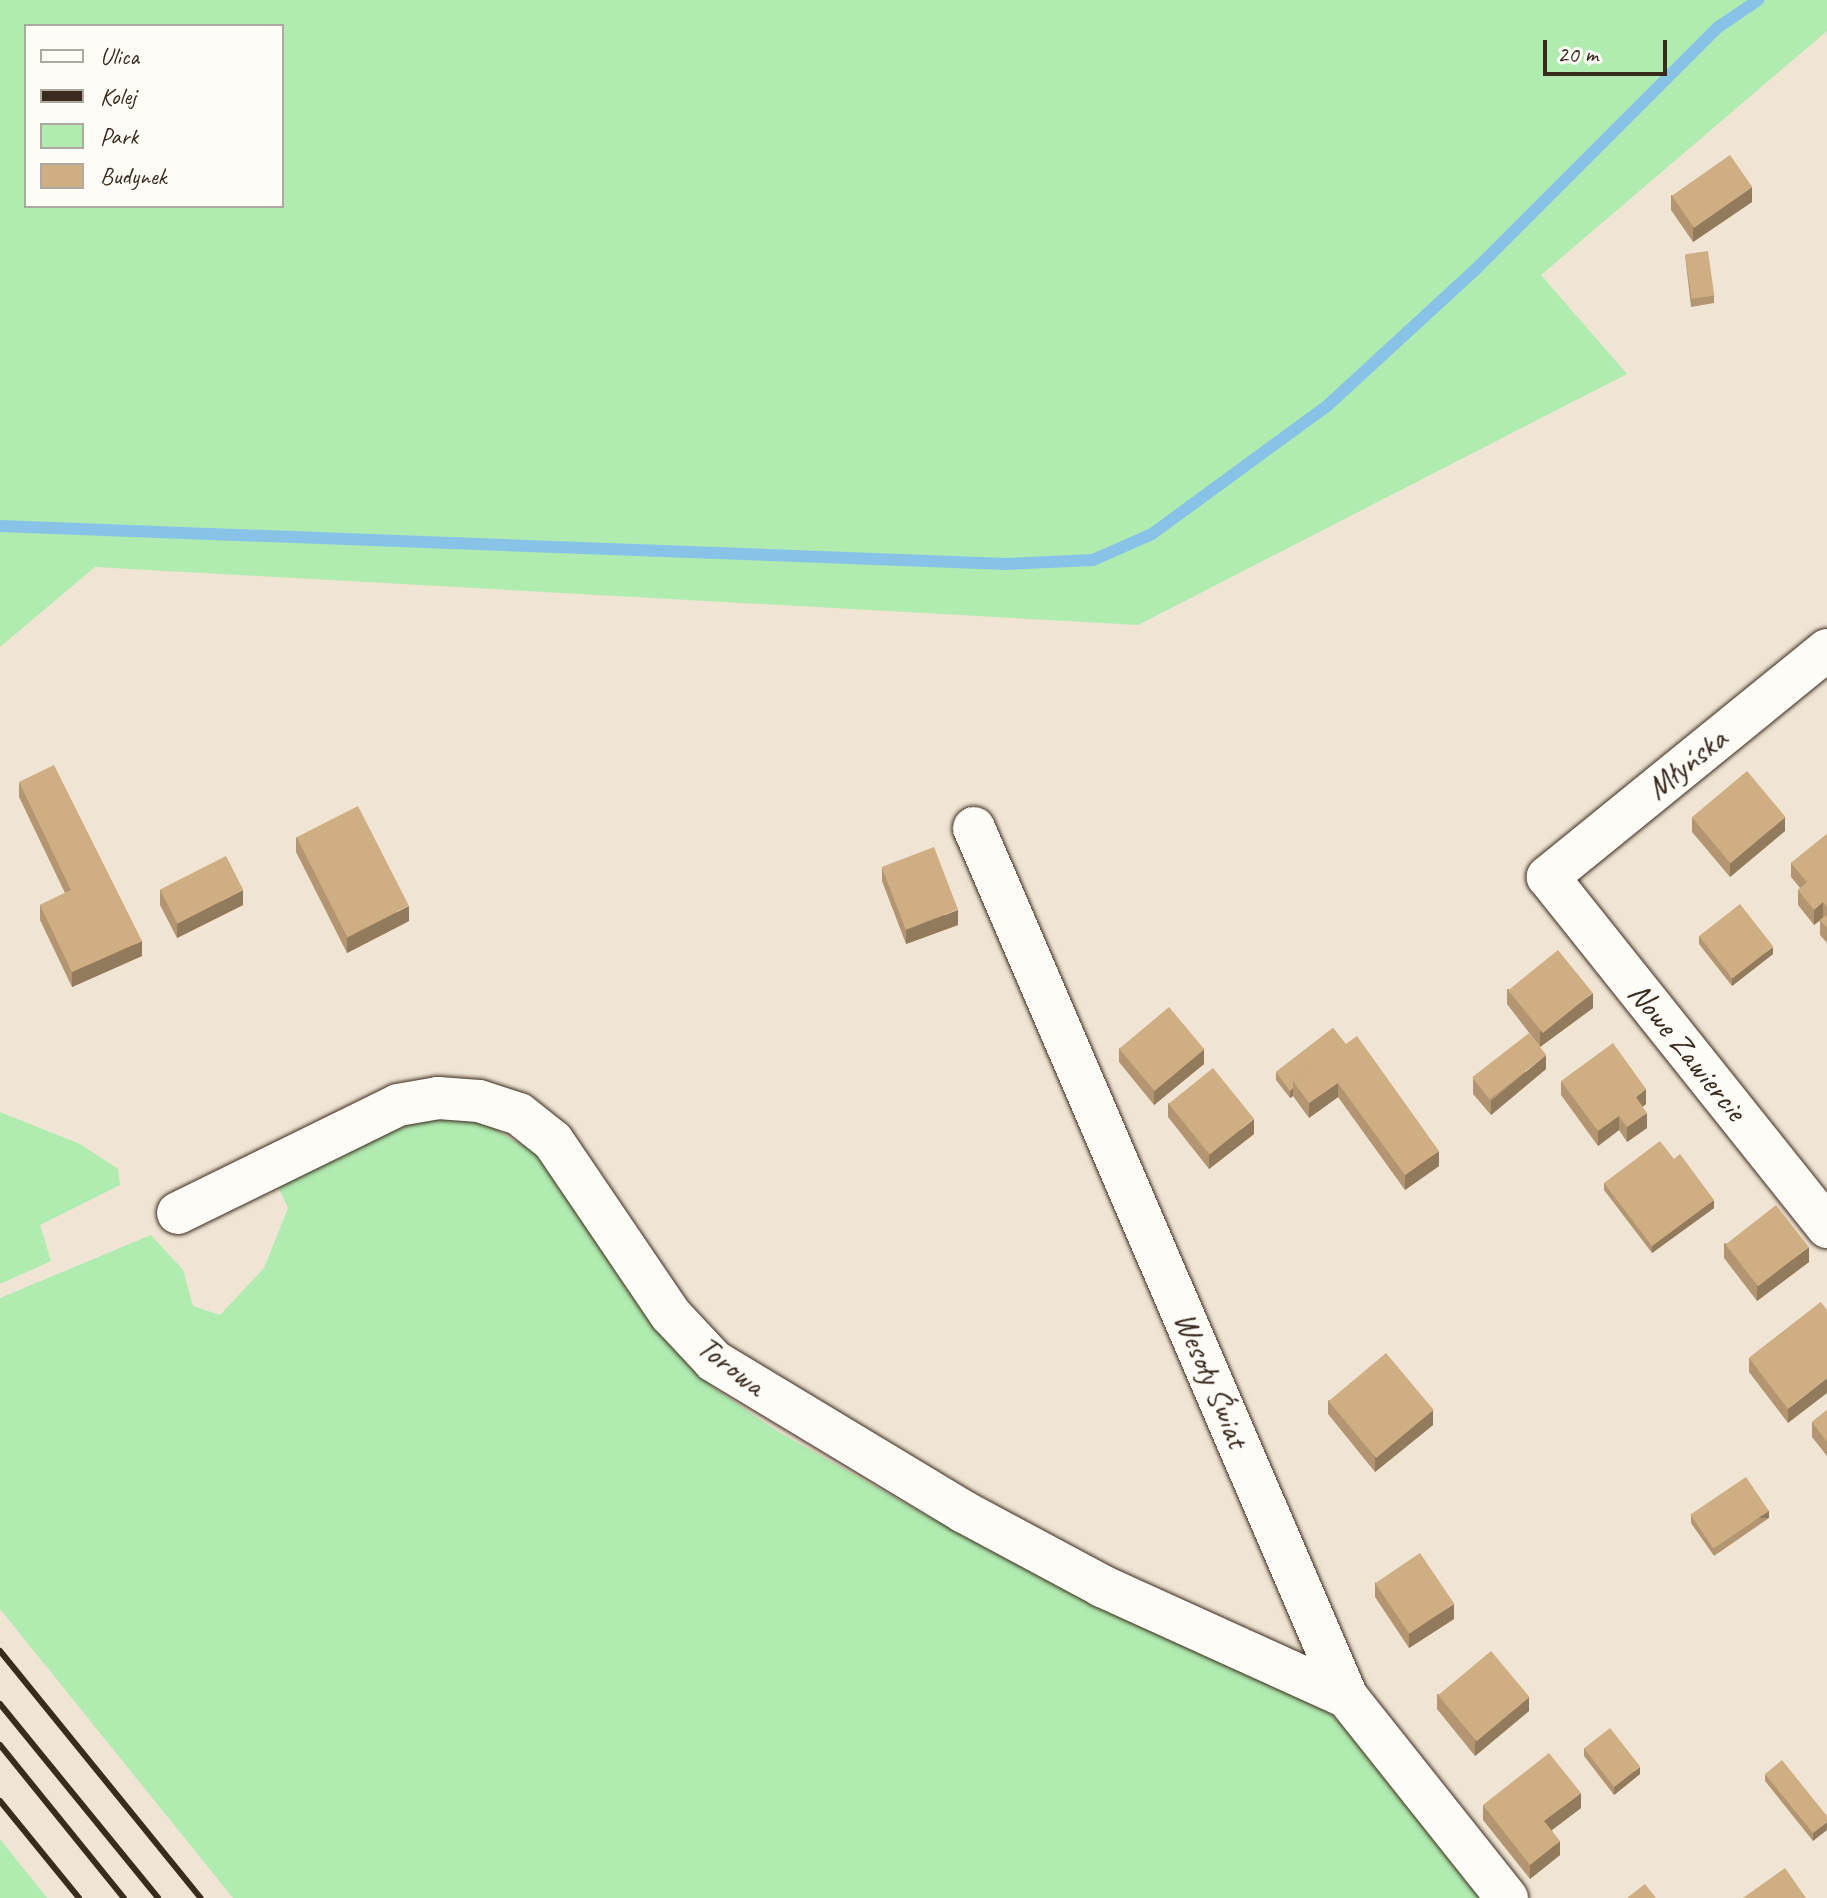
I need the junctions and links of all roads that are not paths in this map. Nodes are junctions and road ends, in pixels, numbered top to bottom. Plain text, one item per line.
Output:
1 (1827, 650) edge
2 (974, 828) dead end
3 (1548, 877) joint
4 (178, 1213) dead end
5 (1827, 1227) edge
6 (1347, 1697) junction
7 (1507, 1898) edge

1 - 3 street, Młyńska
2 - 6 street, Wesoły Świat
3 - 5 street, Nowe Zawiercie
4 - 6 street, Torowa
6 - 7 street, Wesoły Świat

